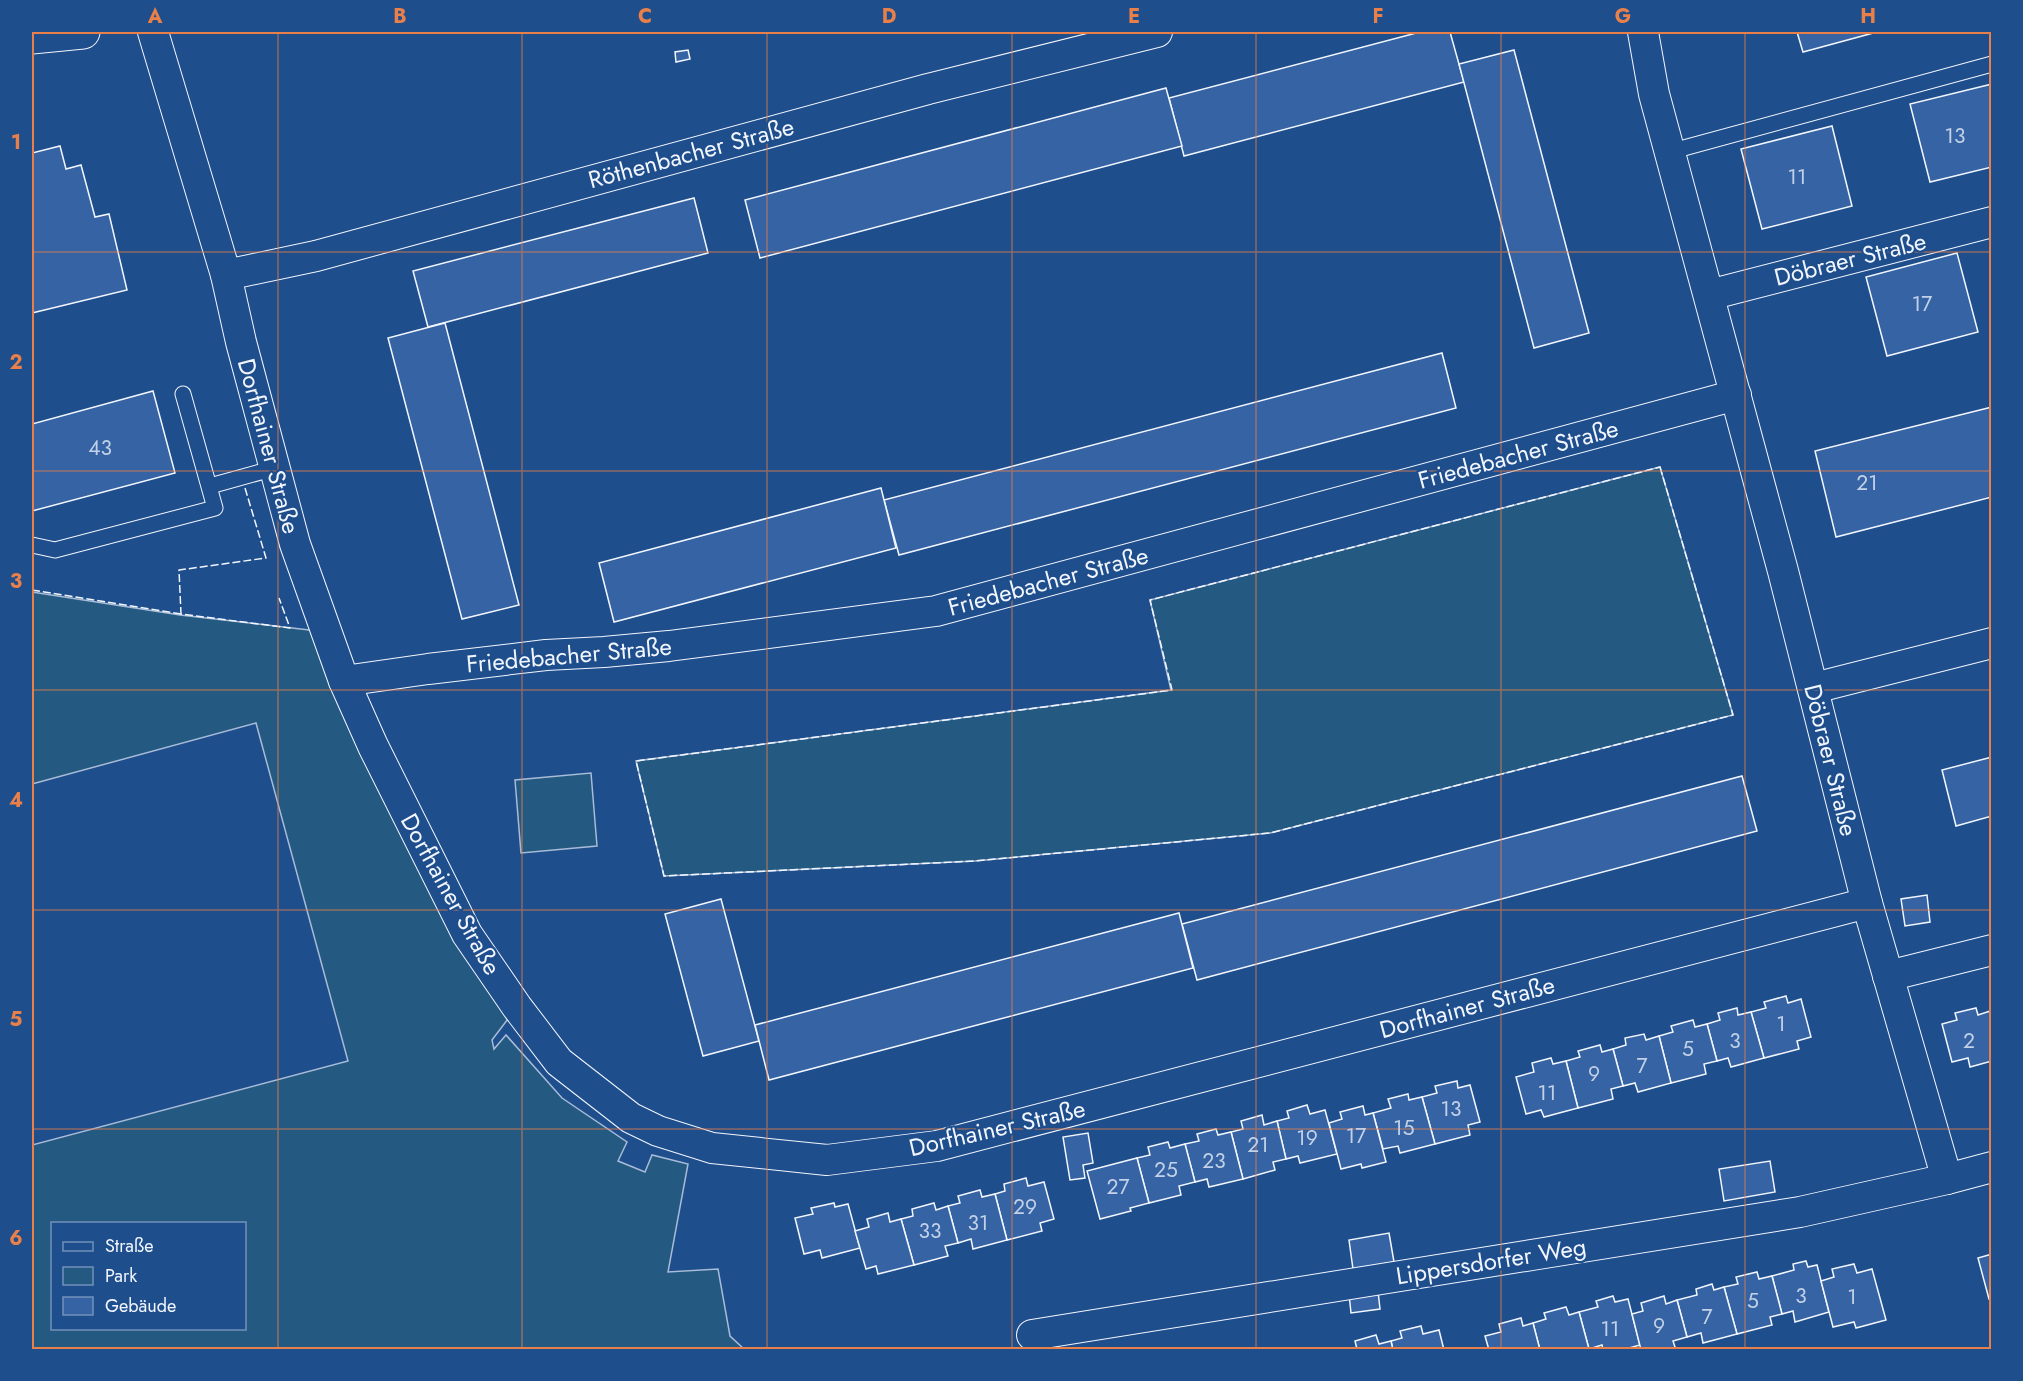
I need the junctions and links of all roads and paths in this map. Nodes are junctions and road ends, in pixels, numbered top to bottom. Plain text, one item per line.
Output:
1 (82, 32) edge
2 (153, 32) edge
3 (1157, 32) edge
4 (1643, 32) edge
5 (32, 37) edge
6 (1992, 64) edge
7 (1669, 152) junction
8 (1992, 222) edge
9 (225, 275) junction
10 (1709, 295) junction
11 (183, 394) dead end
12 (1736, 395) junction
13 (275, 468) junction
14 (210, 486) junction
15 (32, 545) edge
16 (1992, 643) edge
17 (344, 681) junction
18 (1814, 688) junction
19 (1867, 903) junction
20 (1992, 950) edge
21 (1888, 976) junction
22 (1992, 1167) edge
23 (1947, 1179) junction
24 (1032, 1335) dead end

1 - 5 street
2 - 9 street, Dorfhainer Straße
3 - 9 street, Röthenbacher Straße
4 - 7 street, Döbraer Straße
6 - 7 lane
7 - 10 street, Döbraer Straße
8 - 10 street, Döbraer Straße
9 - 13 street, Dorfhainer Straße
10 - 12 street, Döbraer Straße
11 - 14 lane
12 - 17 street, Friedebacher Straße
12 - 18 street, Döbraer Straße
13 - 14 lane
13 - 17 street, Dorfhainer Straße
14 - 15 lane
16 - 18 street
17 - 19 street, Dorfhainer Straße
18 - 19 street, Döbraer Straße
19 - 21 street, Döbraer Straße
20 - 21 street
21 - 23 street, Döbraer Straße
22 - 23 street
23 - 24 street, Lippersdorfer Weg

